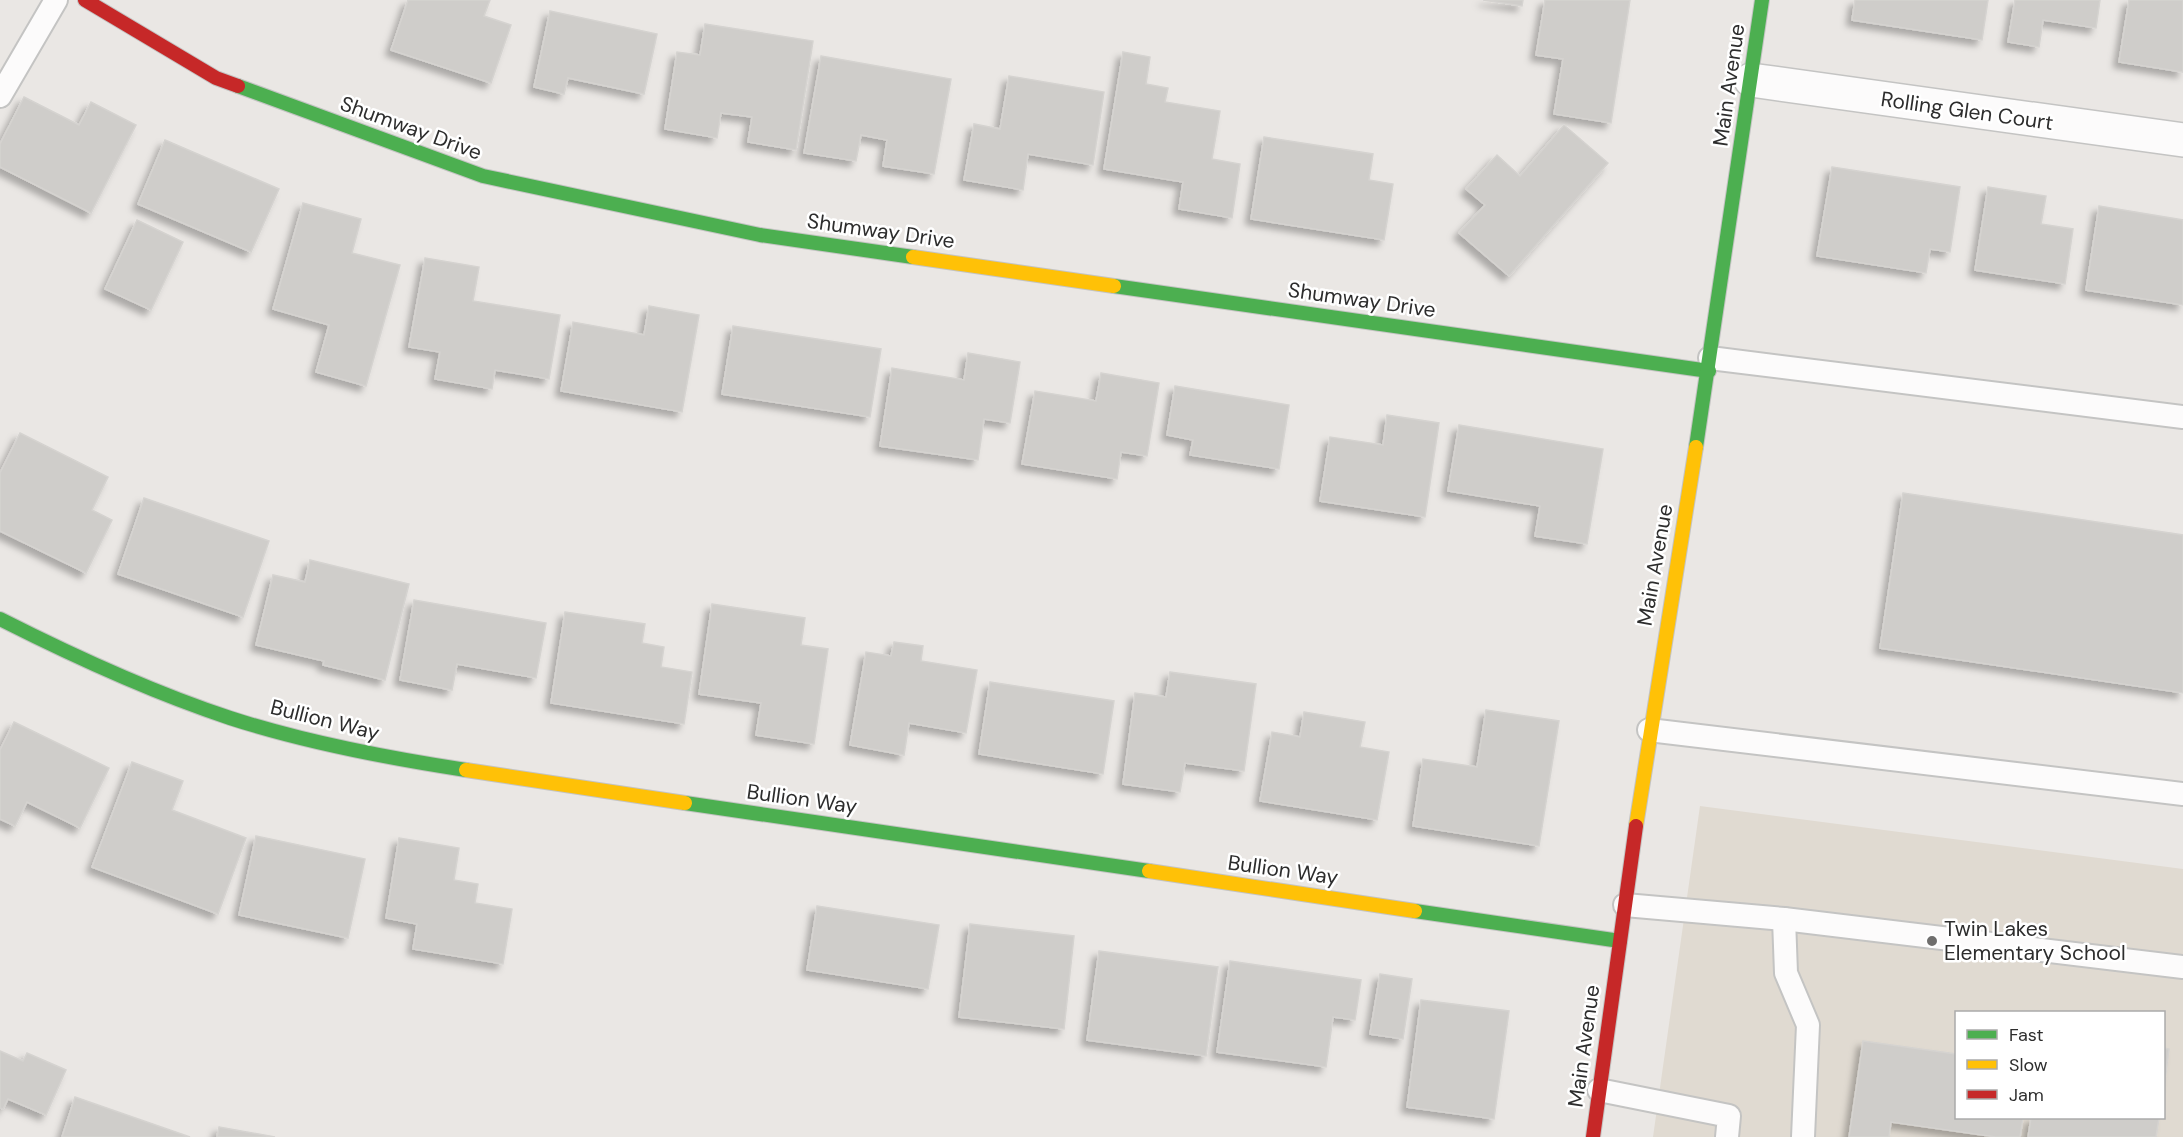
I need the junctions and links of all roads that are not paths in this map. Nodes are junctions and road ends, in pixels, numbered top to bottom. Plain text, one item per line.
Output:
1 (56, 0) edge
2 (1762, 0) edge
3 (91, 2) edge
4 (1751, 80) junction
5 (0, 96) edge
6 (2183, 140) edge
7 (1710, 364) junction
8 (2183, 417) edge
9 (0, 619) edge
10 (1649, 730) junction
11 (2183, 794) edge
12 (1625, 905) junction
13 (1784, 919) junction
14 (1620, 941) junction
15 (2183, 967) edge
16 (1599, 1090) junction
17 (1593, 1137) edge
18 (1727, 1137) edge
19 (1803, 1137) edge

1 - 5 lane
2 - 4 street, Main Avenue
3 - 7 street, Shumway Drive
4 - 6 street, Rolling Glen Court
4 - 7 street, Main Avenue
7 - 8 lane
7 - 10 street, Main Avenue
9 - 14 street, Bullion Way
10 - 11 lane
10 - 12 street, Main Avenue
12 - 13 lane
12 - 14 street, Main Avenue
13 - 15 lane
13 - 19 lane
14 - 16 street, Main Avenue
16 - 17 street, Main Avenue
16 - 18 lane

